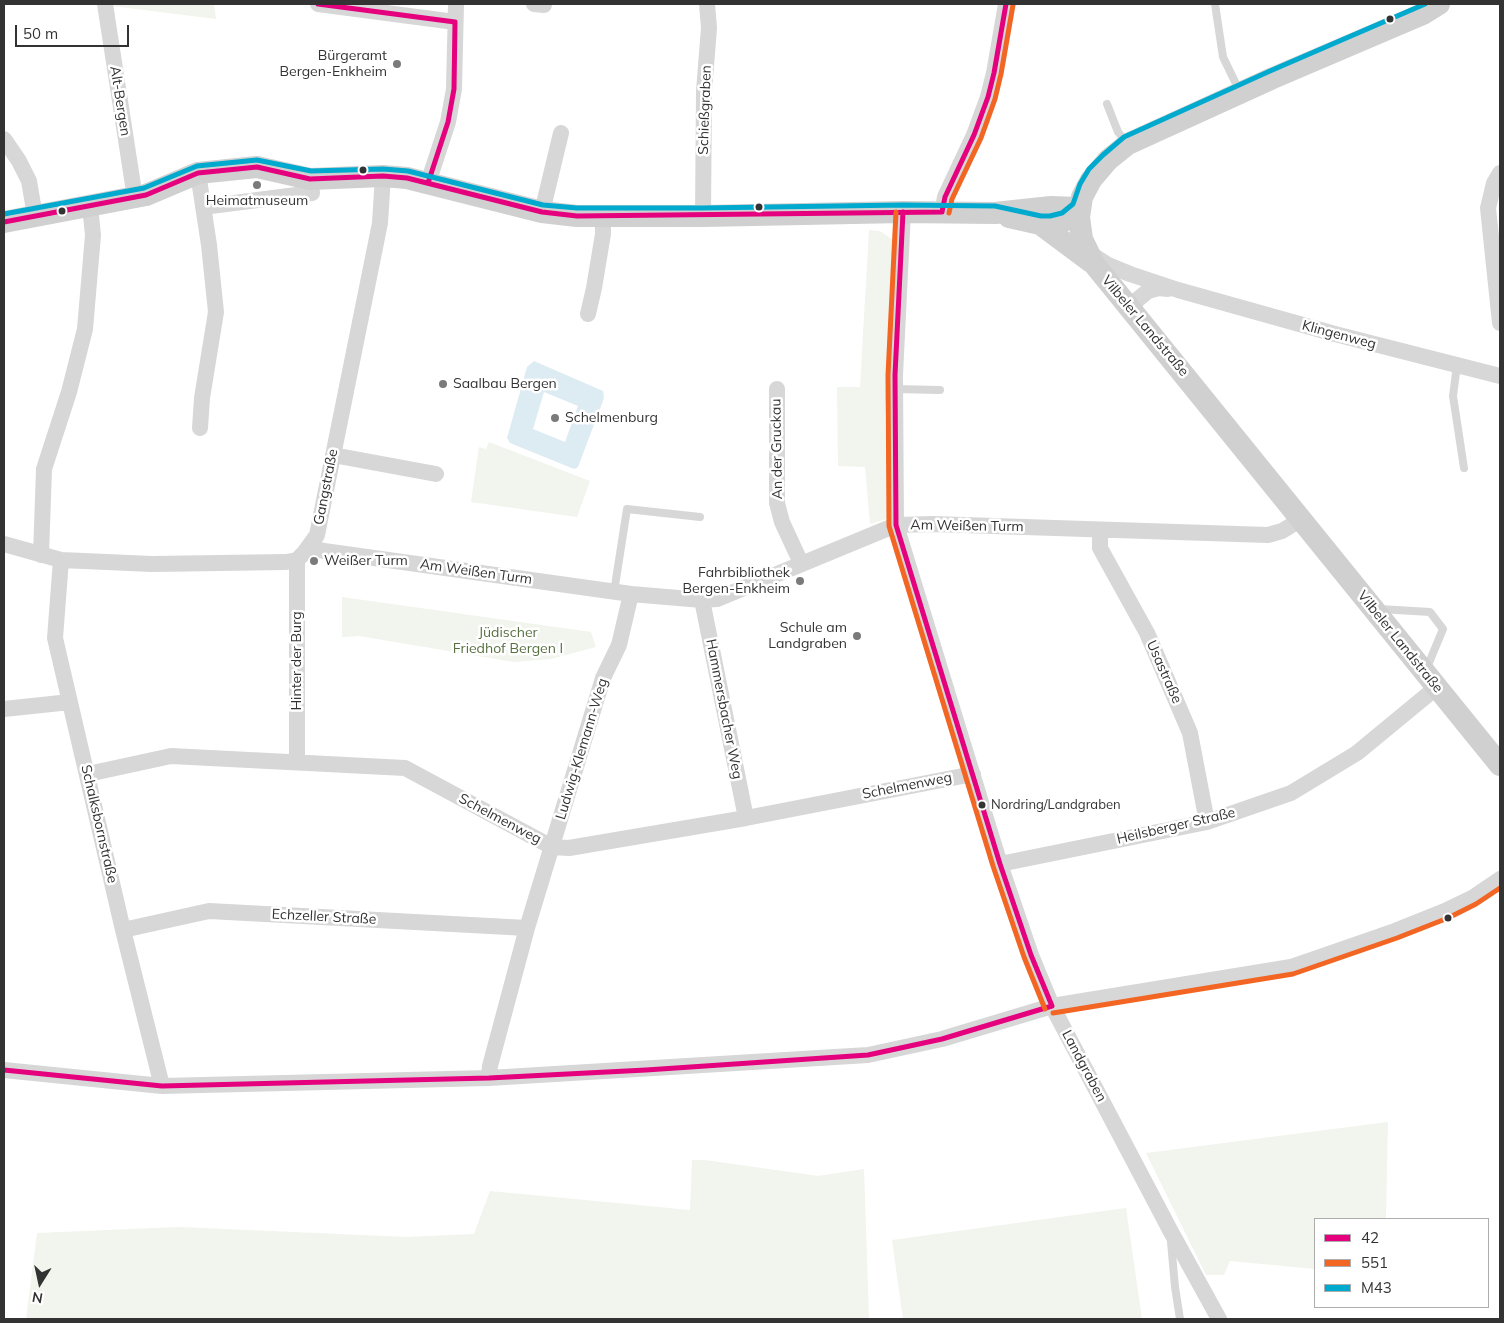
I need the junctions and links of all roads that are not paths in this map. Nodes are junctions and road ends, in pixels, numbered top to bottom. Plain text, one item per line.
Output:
1 (105, 4) edge
2 (318, 4) edge
3 (456, 4) edge
4 (707, 4) edge
5 (1006, 4) edge
6 (1215, 4) edge
7 (1439, 4) edge
8 (455, 22) junction
9 (1241, 93) junction
10 (1107, 104) dead end
11 (561, 133) dead end
12 (4, 138) edge
13 (1128, 144) junction
14 (198, 173) junction
15 (1500, 173) edge
16 (384, 176) junction
17 (310, 179) junction
18 (428, 183) junction
19 (135, 198) junction
20 (90, 206) junction
21 (203, 207) junction
22 (1079, 208) junction
23 (542, 212) junction
24 (903, 212) junction
25 (942, 212) junction
26 (995, 213) junction
27 (35, 216) junction
28 (703, 216) junction
29 (603, 217) junction
30 (4, 222) edge
31 (1040, 224) junction
32 (1091, 258) junction
33 (1178, 290) junction
34 (1132, 311) junction
35 (588, 314) dead end
36 (1500, 323) edge
37 (1457, 365) junction
38 (1500, 376) edge
39 (777, 389) dead end
40 (895, 389) junction
41 (940, 390) dead end
42 (200, 428) dead end
43 (333, 455) junction
44 (1464, 468) dead end
45 (436, 474) dead end
46 (700, 517) dead end
47 (1300, 520) junction
48 (896, 524) junction
49 (1100, 530) junction
50 (4, 544) edge
51 (309, 547) junction
52 (41, 555) junction
53 (61, 560) junction
54 (297, 560) junction
55 (801, 563) junction
56 (623, 593) junction
57 (702, 600) junction
58 (1373, 609) junction
59 (1431, 680) junction
60 (70, 702) junction
61 (4, 709) edge
62 (297, 762) junction
63 (1500, 765) edge
64 (88, 774) junction
65 (973, 774) junction
66 (746, 818) junction
67 (1207, 822) junction
68 (552, 847) junction
69 (1000, 864) junction
70 (1500, 879) edge
71 (527, 928) junction
72 (123, 930) junction
73 (1052, 1006) junction
74 (4, 1070) edge
75 (489, 1078) junction
76 (162, 1086) junction
77 (1170, 1230) junction
78 (1180, 1319) edge
79 (1219, 1319) edge

1 - 19 street, Alt-Bergen
2 - 8 street
3 - 8 street
4 - 28 street, Schießgraben
5 - 25 street
6 - 9 lane
7 - 9 street, Vilbeler Landstraße
8 - 18 street
9 - 13 street, Vilbeler Landstraße
10 - 13 lane
11 - 23 street
12 - 27 street
13 - 22 street, Vilbeler Landstraße
14 - 17 street
14 - 19 street
14 - 21 street
15 - 36 street
16 - 17 street
16 - 18 street
16 - 43 street, Gangstraße
17 - 21 street
18 - 23 street
19 - 20 street
20 - 27 street
20 - 52 street
21 - 42 street
22 - 26 street
22 - 31 street
22 - 32 street, Vilbeler Landstraße
23 - 29 street
24 - 25 street
24 - 28 street
24 - 40 street, Landgraben
25 - 26 street
26 - 31 street
27 - 30 street
28 - 29 street
29 - 35 street
31 - 32 street
32 - 33 street, Klingenweg
32 - 34 street, Vilbeler Landstraße
33 - 34 street, Klingenweg
33 - 37 street, Klingenweg
34 - 47 street, Vilbeler Landstraße
37 - 38 street, Klingenweg
37 - 44 lane
39 - 55 street, An der Gruckau
40 - 41 lane
40 - 48 street, Landgraben
43 - 45 street
43 - 51 street, Gangstraße
46 - 56 lane
47 - 49 street, Am Weißen Turm
47 - 58 street, Vilbeler Landstraße
48 - 49 street, Am Weißen Turm
48 - 55 street, Am Weißen Turm
48 - 65 street, Landgraben
49 - 67 street, Usastraße
50 - 52 street
51 - 54 street, Gangstraße
51 - 56 street, Am Weißen Turm
52 - 53 street
53 - 54 street
53 - 60 street, Schalksbornstraße
54 - 62 street, Hinter der Burg
55 - 57 street, Am Weißen Turm
56 - 57 street, Am Weißen Turm
56 - 68 street, Ludwig-Klemann-Weg
57 - 66 street, Hammersbacher Weg
58 - 59 street, Vilbeler Landstraße
58 - 59 lane
59 - 63 street, Vilbeler Landstraße
59 - 67 street, Heilsberger Straße
60 - 61 street
60 - 64 street, Schalksbornstraße
62 - 64 street, Schelmenweg
62 - 68 street, Schelmenweg
64 - 72 street, Schalksbornstraße
65 - 66 street, Schelmenweg
65 - 69 street, Landgraben
66 - 68 street, Schelmenweg
67 - 69 street, Heilsberger Straße
68 - 71 street, Ludwig-Klemann-Weg
69 - 73 street, Landgraben
70 - 73 street
71 - 72 street, Echzeller Straße
71 - 75 street, Ludwig-Klemann-Weg
72 - 76 street, Schalksbornstraße
73 - 75 street
73 - 77 street, Landgraben
74 - 76 street
75 - 76 street
77 - 78 lane
77 - 79 street, Landgraben

